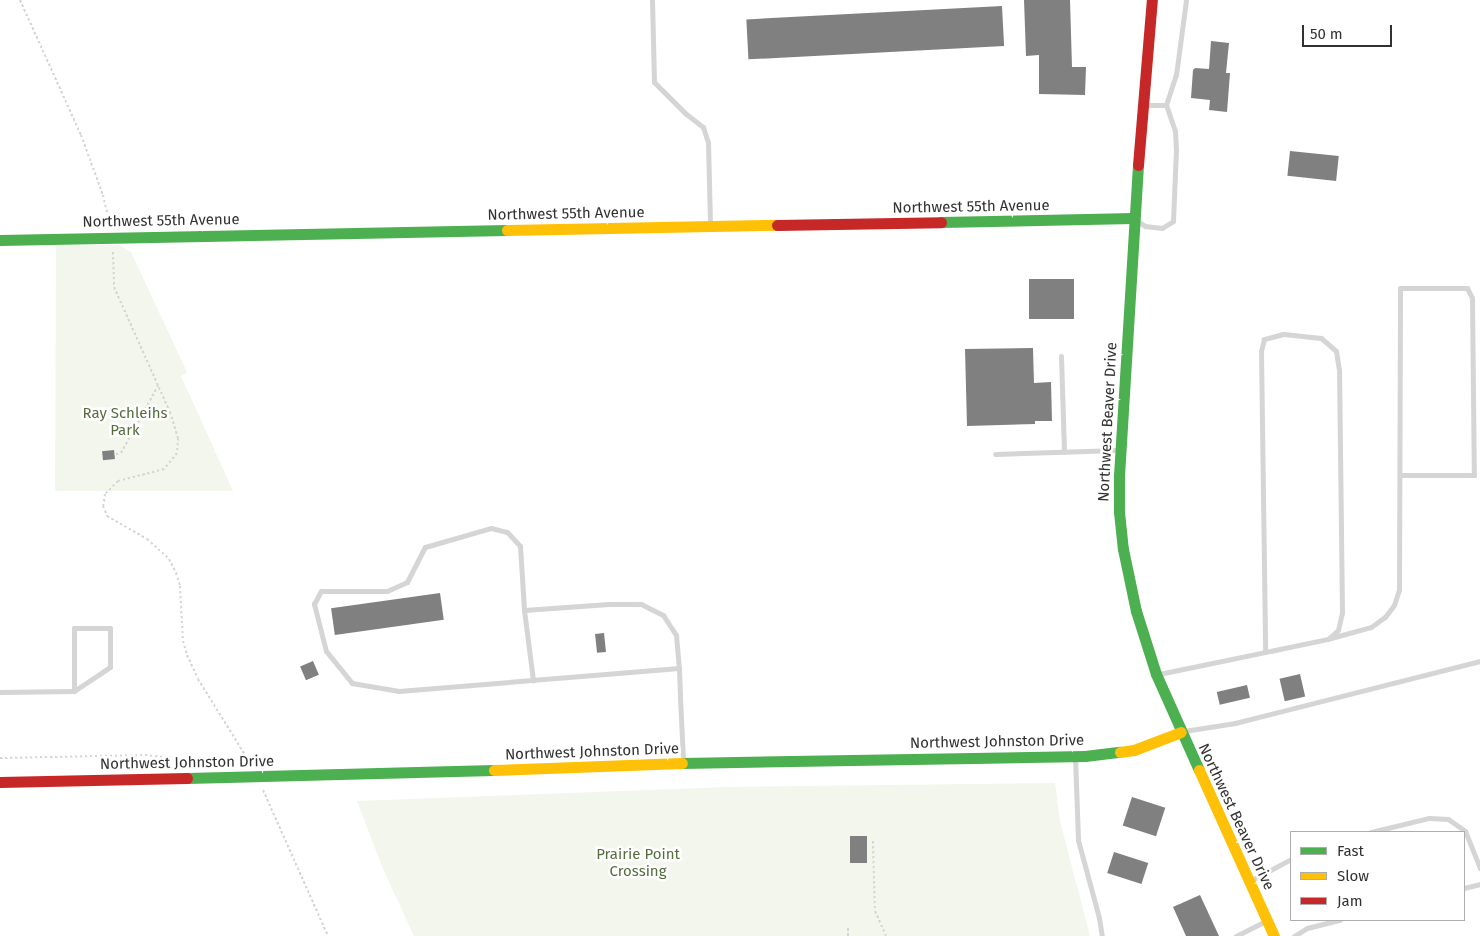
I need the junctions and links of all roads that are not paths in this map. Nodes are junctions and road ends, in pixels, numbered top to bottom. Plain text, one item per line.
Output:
1 (652, 0) edge
2 (1152, 0) edge
3 (1186, 0) edge
4 (1143, 105) junction
5 (1166, 105) junction
6 (1133, 218) junction
7 (710, 227) junction
8 (0, 240) edge
9 (1061, 356) dead end
10 (1121, 450) junction
11 (1064, 452) junction
12 (995, 454) dead end
13 (1400, 475) junction
14 (1477, 475) edge
15 (524, 610) junction
16 (1328, 639) junction
17 (1265, 651) junction
18 (1480, 661) edge
19 (678, 668) junction
20 (1156, 674) junction
21 (533, 680) junction
22 (74, 691) junction
23 (0, 692) edge
24 (1181, 732) junction
25 (1075, 756) junction
26 (683, 764) junction
27 (0, 782) edge
28 (1374, 831) edge
29 (1465, 831) edge
30 (1465, 831) edge
31 (1290, 860) edge
32 (1480, 868) edge
33 (1249, 882) junction
34 (1480, 884) edge
35 (1465, 888) edge
36 (1267, 920) junction
37 (1336, 921) edge
38 (1102, 936) edge
39 (1236, 936) edge
40 (1274, 936) edge
41 (1294, 936) edge

1 - 7 lane
2 - 4 street, Northwest Beaver Drive
3 - 5 lane
4 - 5 lane
4 - 6 street, Northwest Beaver Drive
5 - 6 lane
6 - 7 street, Northwest 55th Avenue
6 - 10 street, Northwest Beaver Drive
7 - 8 street, Northwest 55th Avenue
9 - 11 lane
10 - 11 lane
10 - 20 street, Northwest Beaver Drive
11 - 12 lane
13 - 14 lane
13 - 14 lane
13 - 16 lane
15 - 19 lane
15 - 21 lane
15 - 21 lane
16 - 17 lane
16 - 17 lane
17 - 20 lane
18 - 24 lane
19 - 21 lane
19 - 26 lane
20 - 24 street, Northwest Beaver Drive
22 - 22 lane
22 - 23 lane
24 - 25 street, Northwest Johnston Drive
24 - 33 street, Northwest Beaver Drive
25 - 26 street, Northwest Johnston Drive
25 - 38 lane
26 - 27 street, Northwest Johnston Drive
28 - 30 lane
29 - 32 lane
31 - 33 lane
33 - 36 street, Northwest Beaver Drive
34 - 35 lane
36 - 39 lane
36 - 40 street, Northwest Beaver Drive
37 - 41 lane

